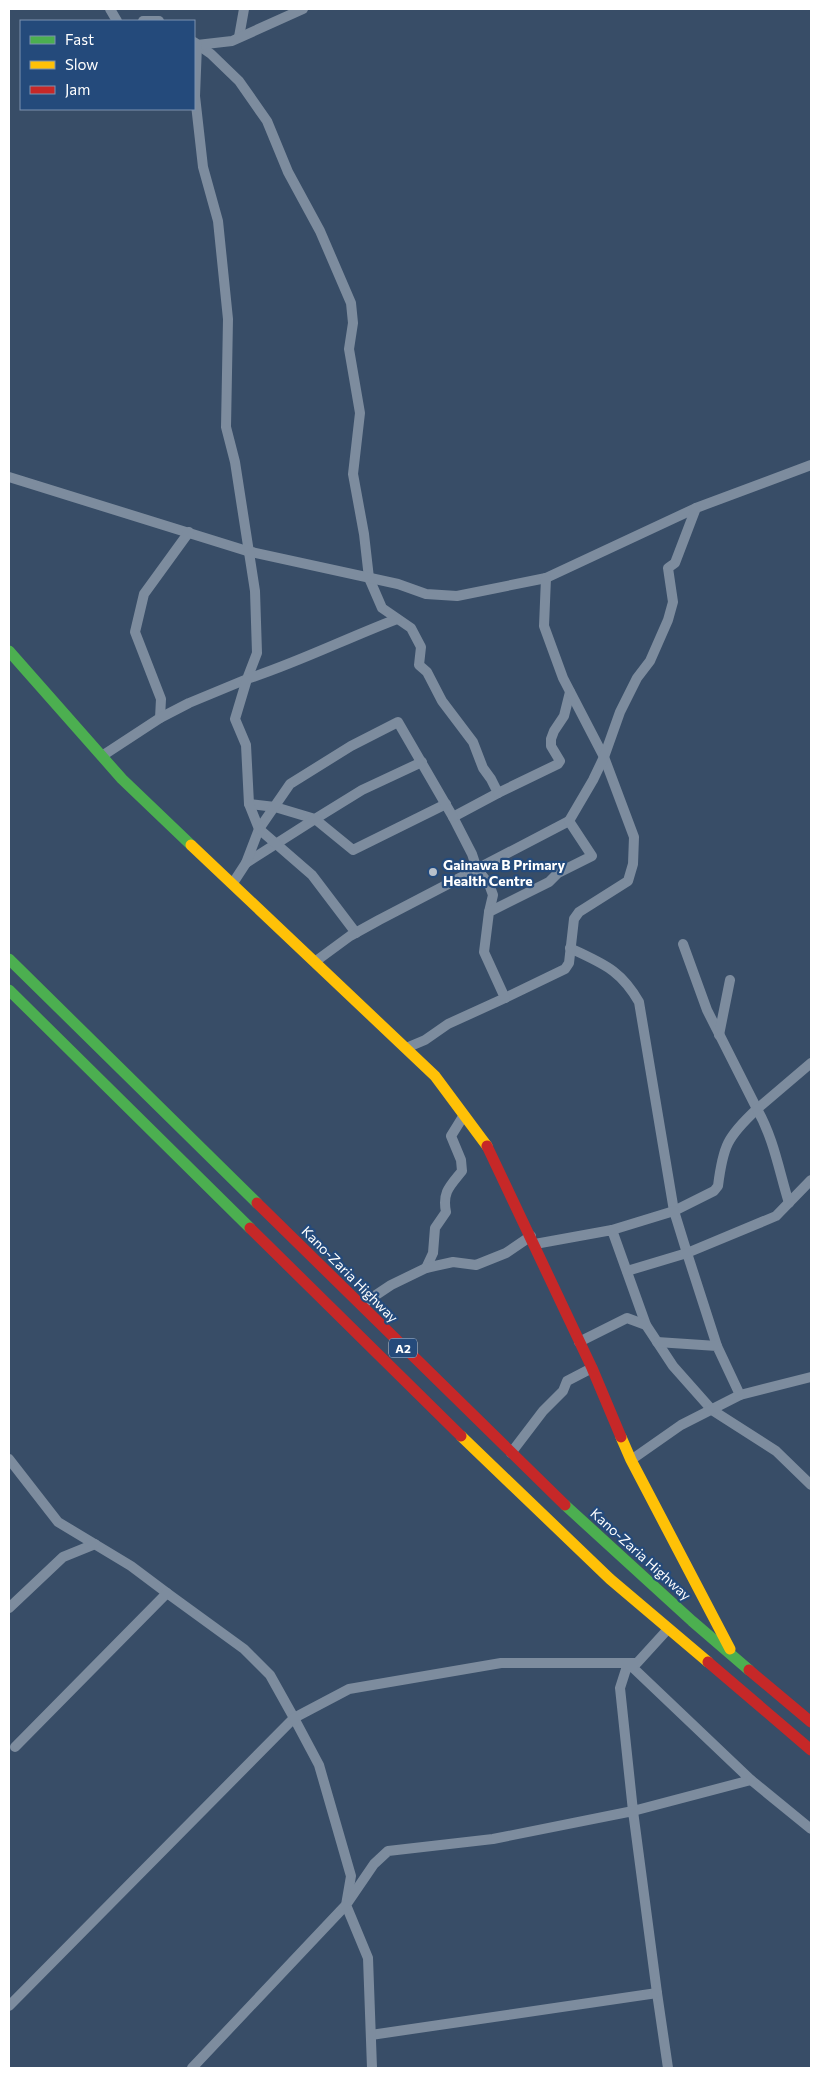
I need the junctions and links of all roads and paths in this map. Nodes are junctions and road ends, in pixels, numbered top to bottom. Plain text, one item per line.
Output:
1 (110, 9) edge
2 (244, 9) edge
3 (303, 9) edge
4 (116, 20) edge
5 (239, 37) junction
6 (195, 43) edge
7 (195, 84) edge
8 (811, 465) edge
9 (9, 477) edge
10 (696, 508) junction
11 (189, 532) junction
12 (247, 551) junction
13 (369, 578) junction
14 (546, 578) junction
15 (397, 619) junction
16 (9, 651) edge
17 (247, 679) junction
18 (570, 692) junction
19 (160, 718) junction
20 (102, 756) junction
21 (604, 757) junction
22 (422, 762) junction
23 (498, 793) junction
24 (249, 804) junction
25 (446, 804) junction
26 (275, 806) junction
27 (453, 817) junction
28 (315, 819) junction
29 (570, 821) junction
30 (259, 829) junction
31 (277, 843) junction
32 (246, 863) junction
33 (477, 869) junction
34 (233, 883) junction
35 (489, 912) junction
36 (356, 932) junction
37 (683, 944) dead end
38 (570, 948) junction
39 (9, 959) edge
40 (316, 961) junction
41 (730, 980) dead end
42 (9, 990) edge
43 (506, 998) junction
44 (719, 1034) junction
45 (406, 1048) junction
46 (811, 1063) edge
47 (757, 1109) junction
48 (464, 1115) junction
49 (811, 1180) edge
50 (789, 1204) junction
51 (674, 1210) junction
52 (612, 1230) junction
53 (533, 1240) junction
54 (687, 1253) junction
55 (426, 1268) junction
56 (627, 1271) junction
57 (361, 1305) junction
58 (646, 1325) junction
59 (580, 1342) junction
60 (657, 1342) junction
61 (717, 1346) junction
62 (592, 1368) junction
63 (811, 1377) edge
64 (740, 1395) junction
65 (712, 1410) junction
66 (511, 1453) junction
67 (9, 1459) edge
68 (631, 1460) junction
69 (811, 1485) edge
70 (95, 1544) junction
71 (167, 1593) junction
72 (9, 1608) edge
73 (668, 1629) junction
74 (732, 1652) junction
75 (628, 1663) junction
76 (294, 1718) junction
77 (811, 1722) edge
78 (15, 1747) dead end
79 (811, 1750) edge
80 (751, 1780) junction
81 (633, 1811) junction
82 (811, 1829) edge
83 (346, 1905) junction
84 (657, 1993) junction
85 (9, 2006) edge
86 (371, 2035) junction
87 (192, 2068) edge
88 (372, 2068) edge
89 (668, 2068) edge

1 - 4 street
2 - 5 street
3 - 5 street
5 - 6 street
6 - 13 street
7 - 12 street
8 - 10 street
9 - 11 street
10 - 14 street
10 - 21 street
11 - 12 street
11 - 19 street
12 - 13 street
12 - 17 street
13 - 14 street
13 - 15 street
14 - 18 street
15 - 17 street
15 - 23 street
16 - 20 main road
17 - 19 street
17 - 24 street
18 - 21 street
18 - 23 street
19 - 20 street
20 - 34 main road
21 - 29 street
21 - 38 street
22 - 25 street
22 - 26 street
22 - 28 street
23 - 27 street
24 - 26 street
24 - 30 street
25 - 27 street
25 - 28 street
26 - 28 street
26 - 30 street
27 - 33 street
28 - 31 street
29 - 33 street
29 - 35 street
30 - 31 street
30 - 32 street
31 - 32 street
31 - 36 street
32 - 34 street
33 - 35 street
33 - 36 street
34 - 40 main road
35 - 43 street
36 - 40 street
37 - 44 street
38 - 43 street
38 - 51 street
39 - 57 main road, Kano-Zaria Highway / A2
40 - 45 main road
41 - 44 street
42 - 73 main road, A2
43 - 45 street
44 - 47 street
45 - 48 main road
46 - 47 street
47 - 50 street
47 - 51 street
48 - 53 main road
48 - 55 street
49 - 50 street
50 - 54 street
51 - 52 street
51 - 54 street
52 - 53 street
52 - 56 street
53 - 55 street
53 - 59 main road
54 - 56 street
54 - 61 street
55 - 57 street
56 - 58 street
57 - 66 main road, Kano-Zaria Highway / A2
58 - 59 street
58 - 60 street
59 - 62 main road
60 - 61 street
60 - 65 street
61 - 64 street
62 - 66 street
62 - 68 main road
63 - 64 street
64 - 65 street
65 - 68 street
65 - 69 street
66 - 74 main road, Kano-Zaria Highway / A2
67 - 70 street
68 - 74 main road
70 - 71 street
70 - 72 street
71 - 76 street
71 - 78 street
73 - 75 street
73 - 79 main road, A2
74 - 77 main road, Kano-Zaria Highway / A2
75 - 76 street
75 - 80 street
75 - 81 street
76 - 83 street
76 - 85 street
80 - 81 street
80 - 82 street
81 - 83 street
81 - 84 street
83 - 86 street
83 - 87 street
84 - 86 street
84 - 89 street
86 - 88 street

